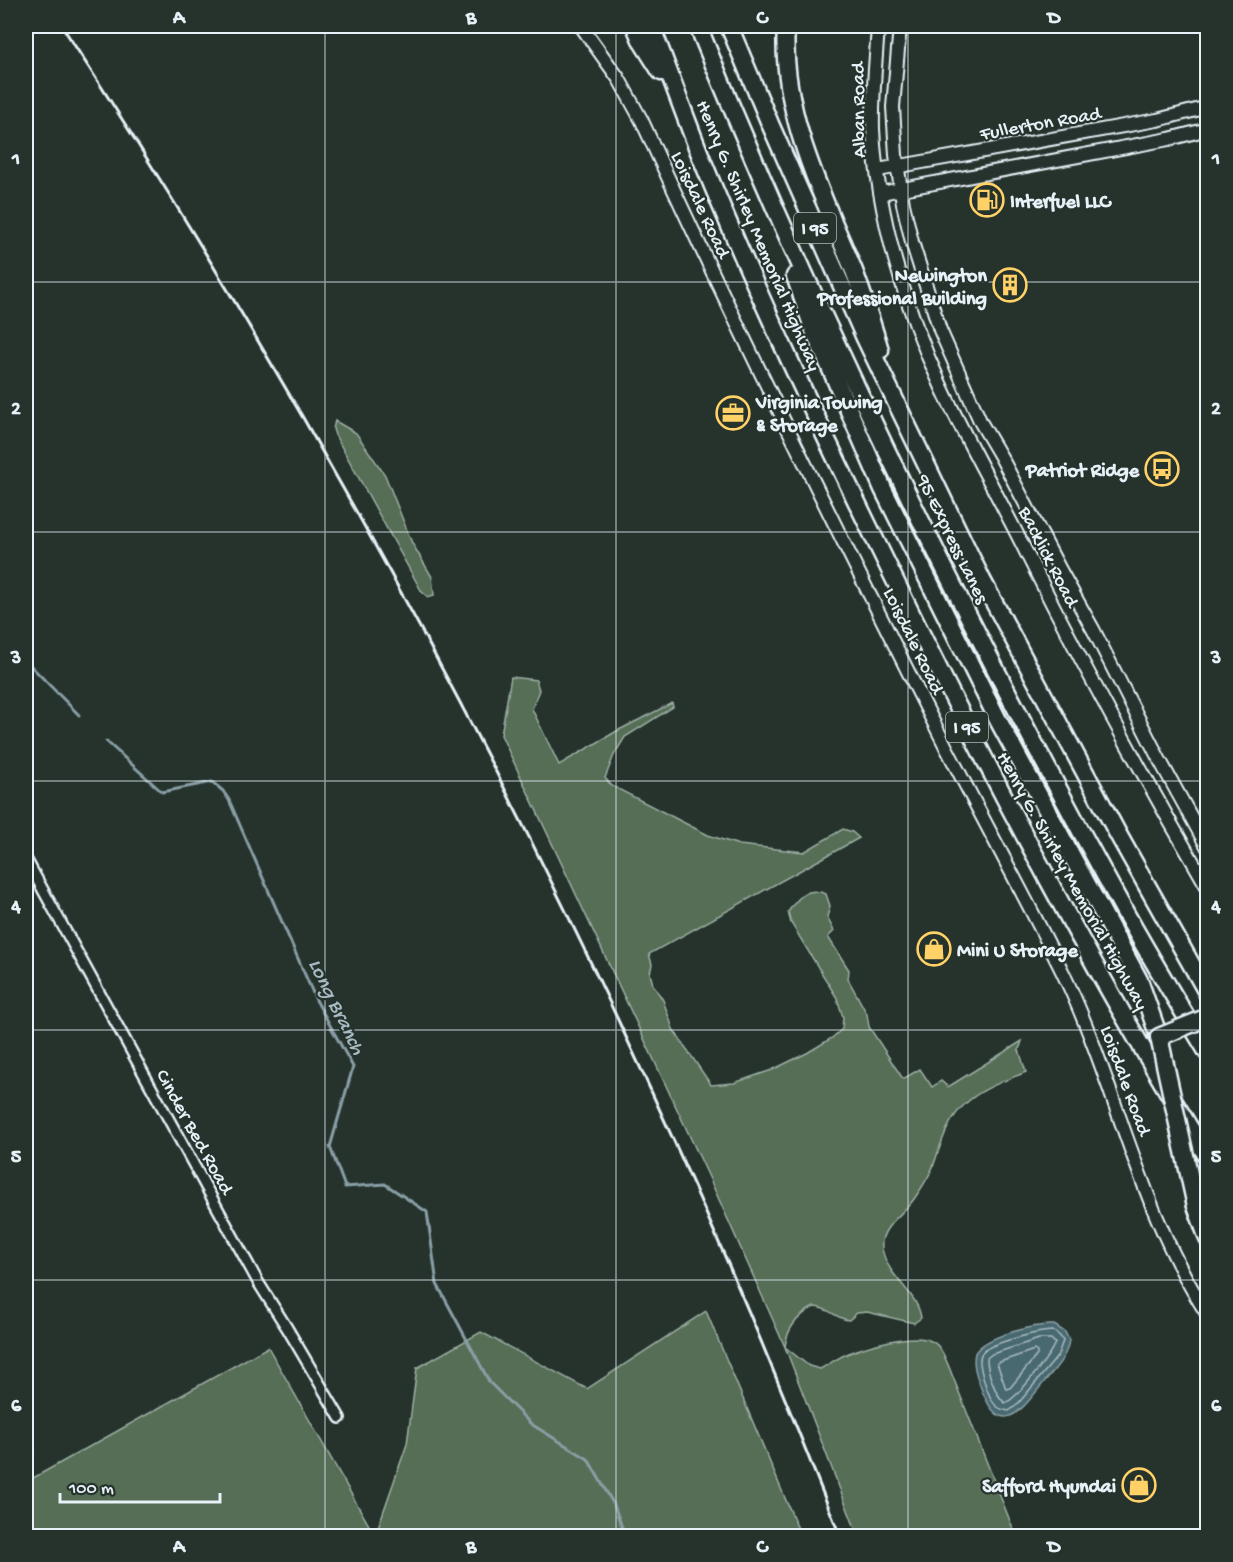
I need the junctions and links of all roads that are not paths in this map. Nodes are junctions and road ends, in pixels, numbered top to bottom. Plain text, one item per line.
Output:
1 (581, 26) edge
2 (635, 26) edge
3 (651, 26) edge
4 (698, 26) edge
5 (729, 26) edge
6 (786, 26) edge
7 (878, 26) edge
8 (900, 26) edge
9 (1208, 107) edge
10 (684, 110) junction
11 (1208, 129) edge
12 (757, 166) junction
13 (898, 167) junction
14 (878, 170) junction
15 (901, 189) junction
16 (881, 193) junction
17 (907, 427) junction
18 (1208, 848) edge
19 (26, 859) edge
20 (1208, 888) edge
21 (1208, 994) edge
22 (1208, 1017) edge
23 (1160, 1037) junction
24 (1208, 1053) edge
25 (1208, 1158) edge
26 (1208, 1239) edge
27 (1208, 1315) edge
28 (339, 1418) dead end

1 - 27 main road, Loisdale Road
2 - 10 highway
3 - 10 highway, Henry G. Shirley Memorial Highway / I 95
4 - 12 highway, 95 Express Lanes
5 - 17 highway, I 95
6 - 17 highway
7 - 14 main road, Alban Road
8 - 13 main road, Alban Road
9 - 13 main road, Fullerton Road
10 - 25 highway, Henry G. Shirley Memorial Highway / I 95
11 - 15 main road, Fullerton Road
12 - 23 highway
12 - 24 highway, 95 Express Lanes
13 - 14 main road, Fullerton Road
13 - 15 main road, Backlick Road
14 - 16 main road, Alban Road
15 - 16 main road, Fullerton Road
15 - 18 main road, Backlick Road
16 - 20 main road, Backlick Road
17 - 21 highway, I 95
19 - 28 street, Cinder Bed Road
22 - 23 highway, bridge
23 - 26 highway, bridge

